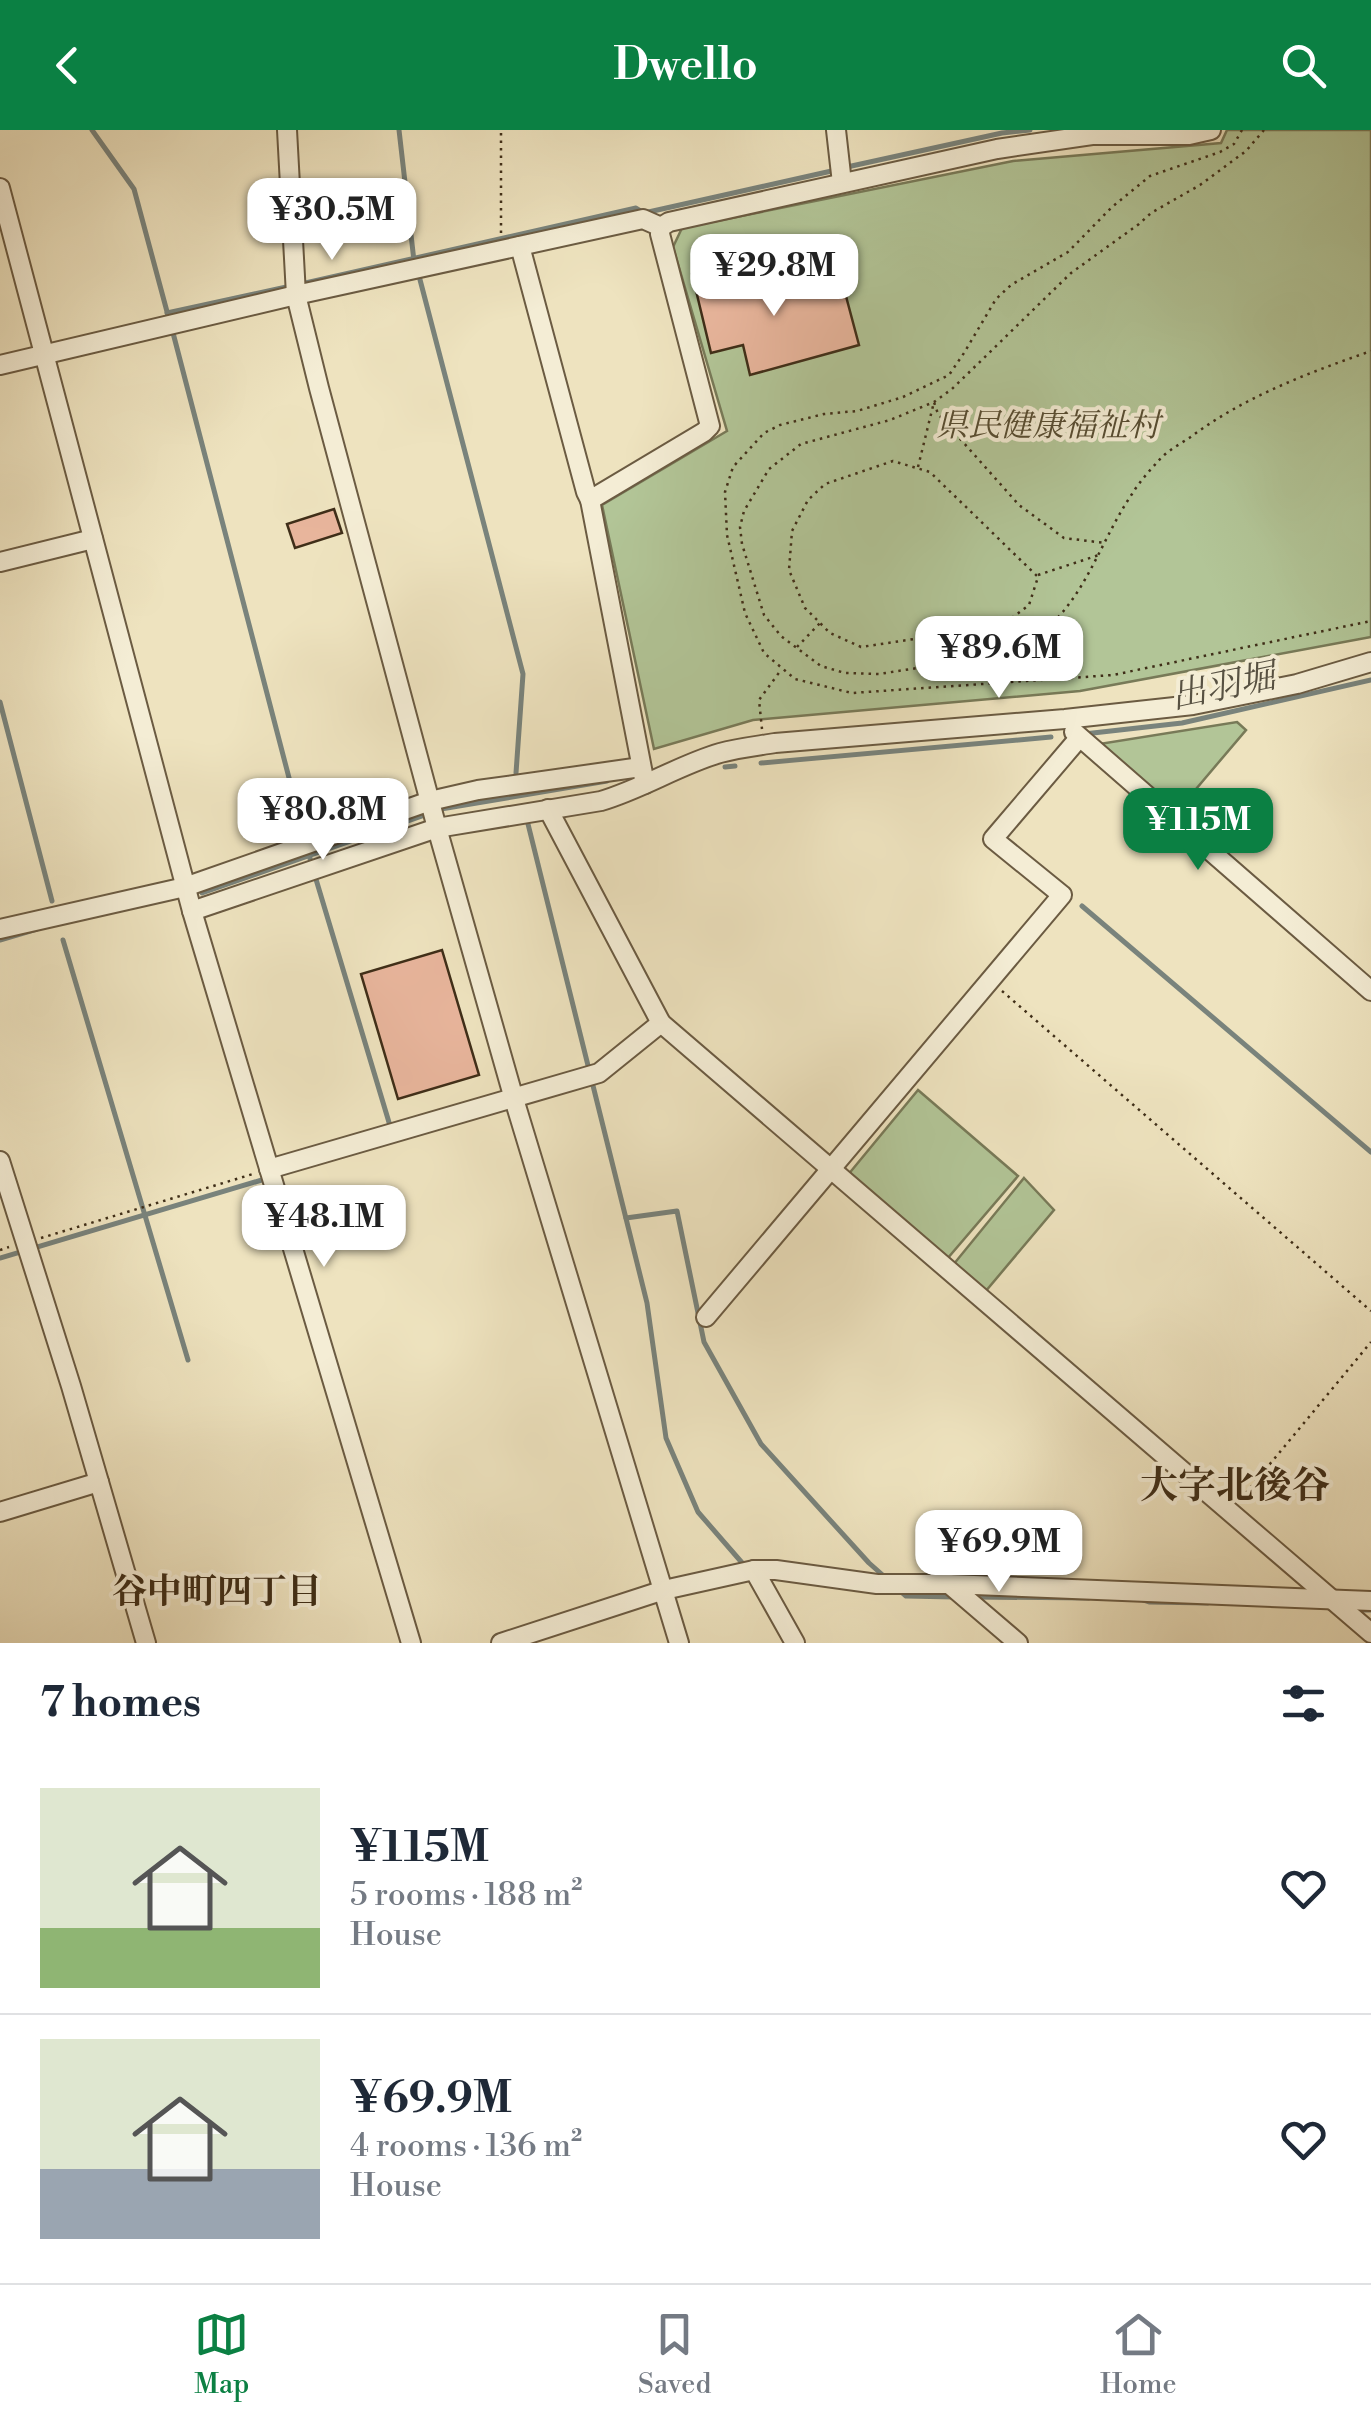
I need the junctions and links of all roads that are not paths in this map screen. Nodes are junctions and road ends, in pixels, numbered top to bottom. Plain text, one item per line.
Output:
1 (287, 130) edge
2 (836, 130) edge
3 (1211, 130) edge
4 (842, 183) junction
5 (0, 188) edge
6 (661, 226) junction
7 (511, 248) junction
8 (296, 295) junction
9 (42, 354) junction
10 (0, 365) edge
11 (590, 500) junction
12 (93, 539) junction
13 (0, 562) edge
14 (1371, 662) edge
15 (1064, 720) junction
16 (1079, 738) junction
17 (643, 775) junction
18 (430, 801) junction
19 (548, 809) junction
20 (438, 828) junction
21 (185, 886) junction
22 (192, 911) junction
23 (0, 929) edge
24 (1371, 991) edge
25 (661, 1023) junction
26 (514, 1098) junction
27 (0, 1161) edge
28 (269, 1169) junction
29 (831, 1171) junction
30 (706, 1318) dead end
31 (98, 1482) junction
32 (0, 1512) edge
33 (754, 1570) junction
34 (949, 1584) junction
35 (664, 1590) junction
36 (1332, 1600) junction
37 (1371, 1600) edge
38 (1371, 1633) edge
39 (146, 1643) edge
40 (411, 1643) edge
41 (501, 1643) edge
42 (679, 1643) edge
43 (795, 1643) edge
44 (1018, 1643) edge

1 - 8 street
2 - 4 street
3 - 4 street
4 - 6 street
5 - 9 street
6 - 7 street
6 - 11 street
7 - 8 street
7 - 11 street
8 - 9 street
8 - 18 street
9 - 10 street
9 - 12 street
11 - 17 street
12 - 13 street
12 - 21 street
14 - 15 street
15 - 16 street
15 - 17 street
16 - 24 street
16 - 29 street
17 - 18 street
17 - 19 street
18 - 20 street
18 - 21 street
19 - 20 street
19 - 25 street
20 - 22 street
20 - 26 street
21 - 22 street
21 - 23 street
22 - 28 street
25 - 26 street
25 - 29 street
26 - 28 street
26 - 35 street
27 - 31 street
28 - 40 street
29 - 30 street
29 - 36 street
31 - 32 street
31 - 39 street
33 - 34 street
33 - 35 street
33 - 43 street
34 - 36 street
34 - 44 street
35 - 41 street
35 - 42 street
36 - 37 street
36 - 38 street

